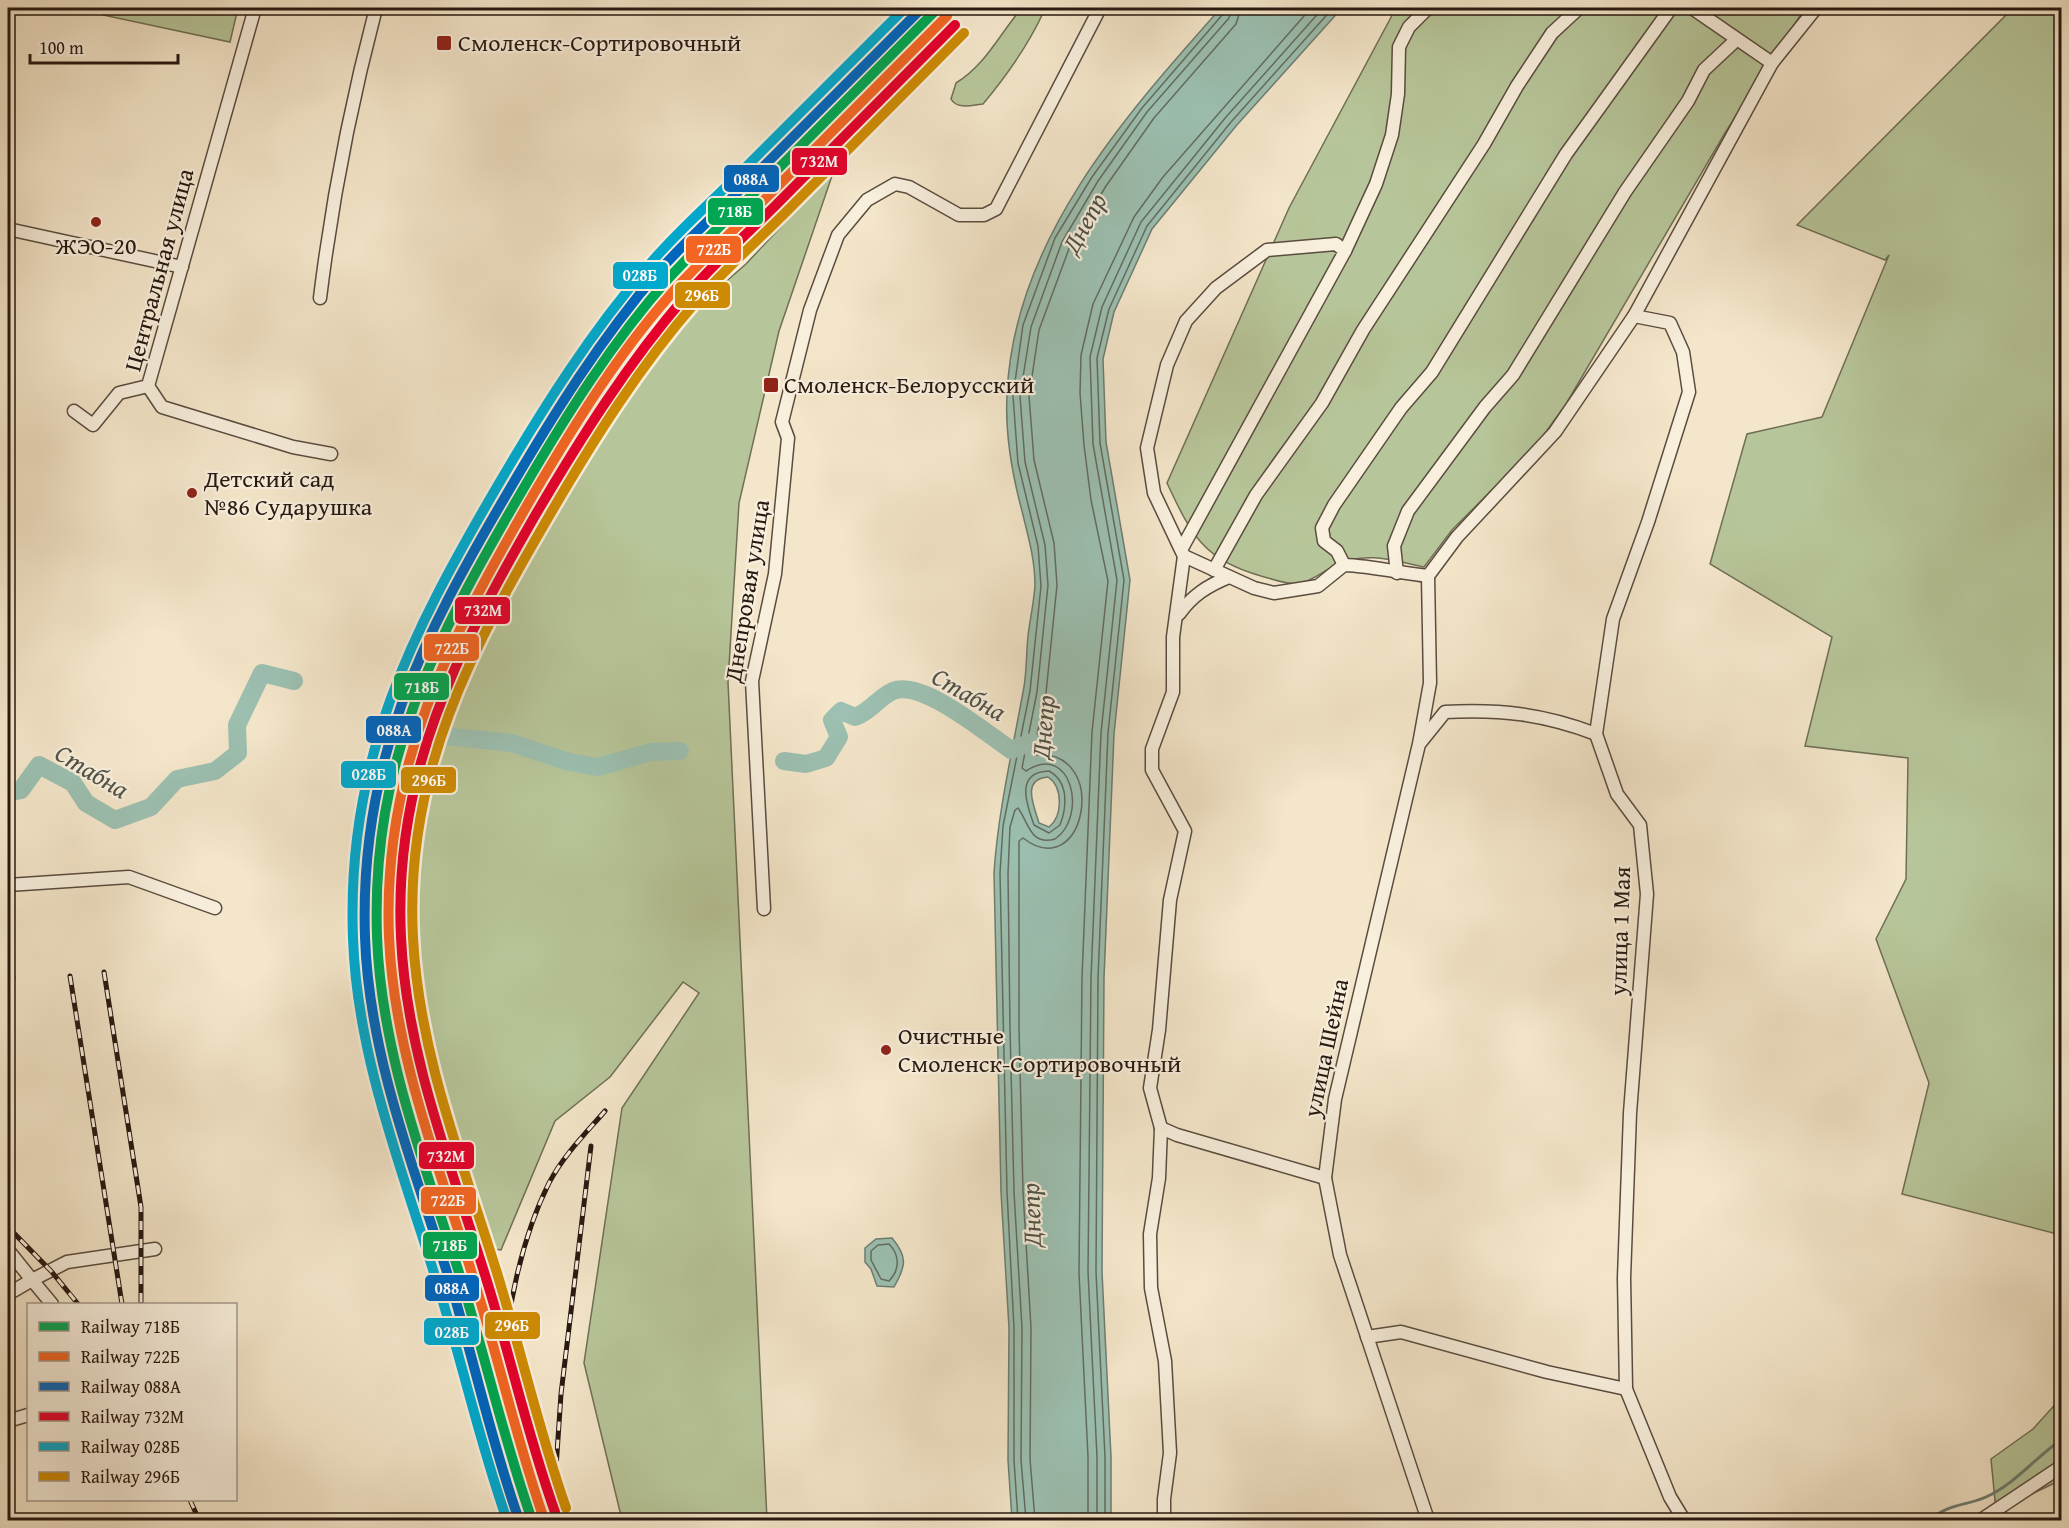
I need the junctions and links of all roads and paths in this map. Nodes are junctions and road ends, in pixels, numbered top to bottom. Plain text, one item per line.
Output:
1 (255, 8) edge
2 (376, 8) edge
3 (1100, 8) edge
4 (1428, 8) edge
5 (1579, 8) edge
6 (1671, 8) edge
7 (1692, 8) edge
8 (1803, 8) edge
9 (1816, 8) edge
10 (1802, 26) junction
11 (1736, 40) junction
12 (1772, 63) junction
13 (8, 229) edge
14 (1345, 251) junction
15 (182, 267) junction
16 (320, 298) dead end
17 (1634, 316) junction
18 (148, 386) junction
19 (74, 411) dead end
20 (331, 454) dead end
21 (1183, 553) junction
22 (1344, 565) junction
23 (1214, 570) junction
24 (1397, 573) junction
25 (1428, 576) junction
26 (1229, 577) junction
27 (1176, 618) junction
28 (1596, 734) junction
29 (1419, 744) junction
30 (8, 885) edge
31 (215, 908) dead end
32 (764, 909) dead end
33 (1161, 1128) junction
34 (1325, 1178) junction
35 (155, 1249) dead end
36 (8, 1250) edge
37 (32, 1280) junction
38 (8, 1294) edge
39 (50, 1303) edge
40 (1367, 1337) junction
41 (1626, 1389) junction
42 (27, 1415) edge
43 (8, 1421) edge
44 (2061, 1466) edge
45 (1164, 1521) edge
46 (1428, 1521) edge
47 (1684, 1521) edge
48 (1980, 1521) edge

1 - 15 street, Центральная улица
2 - 16 street
3 - 32 street, Днепровая улица
4 - 14 street
5 - 23 street
6 - 22 street
7 - 11 street
8 - 10 street
9 - 10 street
10 - 12 street
11 - 12 street
11 - 24 street
12 - 17 street
13 - 15 street
14 - 21 street
14 - 21 street
15 - 18 street, Центральная улица
17 - 25 street
17 - 28 street, улица 1 Мая
18 - 19 street
18 - 20 street, Центральная улица
21 - 23 street
21 - 27 street
22 - 24 street
22 - 26 street
23 - 26 street
24 - 25 street
25 - 29 street, улица Шейна
26 - 27 street
27 - 33 street
28 - 29 street
28 - 41 street, улица 1 Мая
29 - 34 street, улица Шейна
30 - 31 street
33 - 34 street
33 - 45 street
34 - 40 street, улица Шейна
35 - 37 street
36 - 37 street
37 - 38 street
37 - 39 street
40 - 41 street
40 - 46 street, улица Шейна
41 - 47 street, улица 1 Мая
42 - 43 street
44 - 48 street

